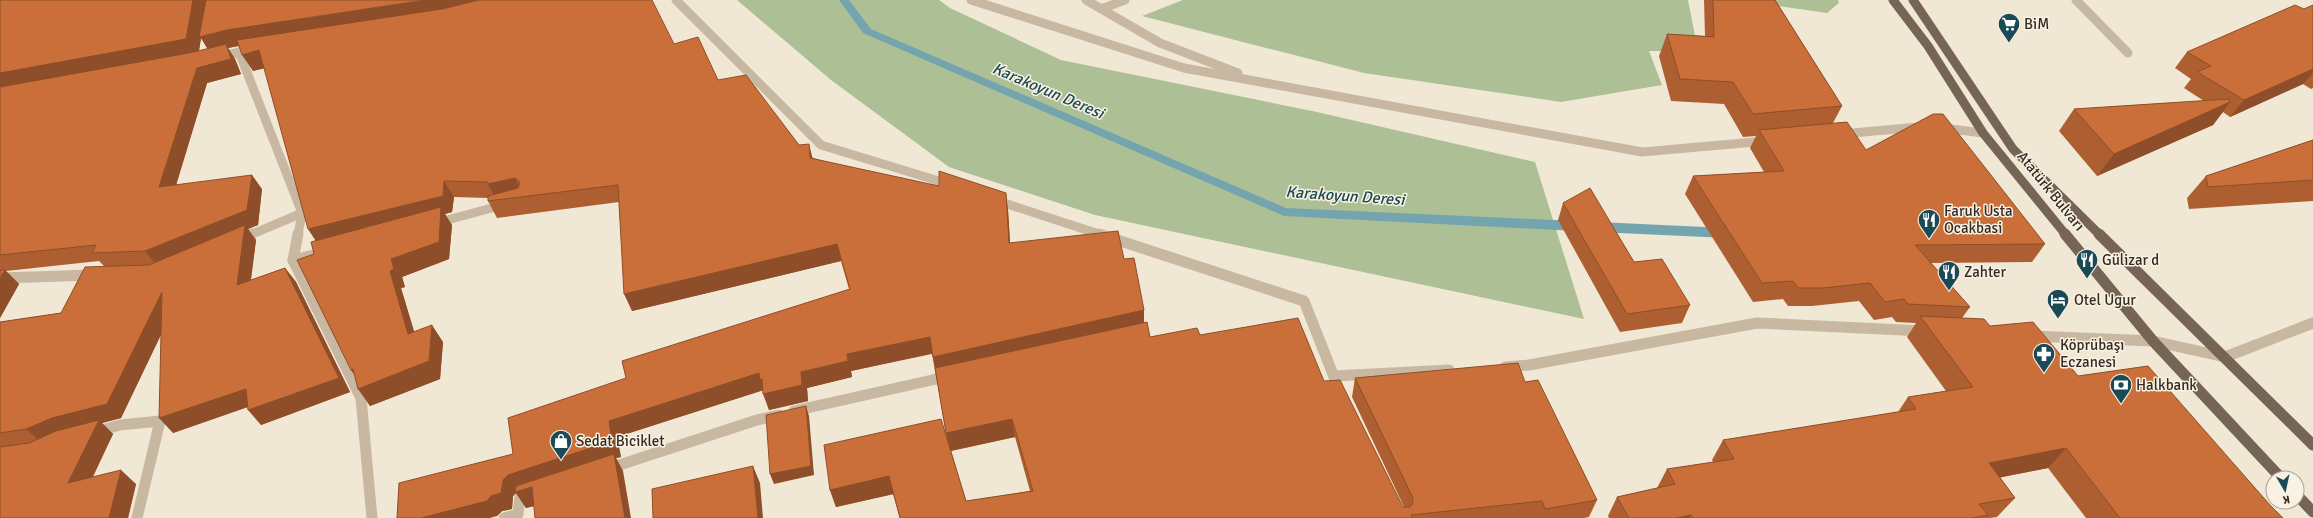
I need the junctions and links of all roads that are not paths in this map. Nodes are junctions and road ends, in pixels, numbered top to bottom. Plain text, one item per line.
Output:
1 (676, 0) edge
2 (970, 0) edge
3 (1086, 0) edge
4 (1125, 0) edge
5 (1893, 0) edge
6 (1913, 0) edge
7 (2076, 0) edge
8 (1101, 9) junction
9 (262, 48) edge
10 (239, 52) junction
11 (2128, 53) dead end
12 (210, 59) edge
13 (1262, 82) junction
14 (1983, 133) junction
15 (1832, 135) edge
16 (1777, 140) edge
17 (958, 187) edge
18 (988, 197) edge
19 (514, 202) edge
20 (302, 213) junction
21 (423, 226) edge
22 (230, 243) edge
23 (331, 250) edge
24 (292, 260) junction
25 (103, 275) edge
26 (0, 278) edge
27 (2313, 323) edge
28 (1932, 331) edge
29 (2019, 335) edge
30 (2153, 342) junction
31 (2225, 357) junction
32 (1490, 368) edge
33 (1459, 369) edge
34 (959, 374) edge
35 (1334, 376) junction
36 (1340, 390) edge
37 (84, 435) edge
38 (2313, 445) edge
39 (2273, 470) edge
40 (594, 473) edge
41 (543, 490) edge
42 (2305, 504) edge
43 (2313, 512) edge
44 (137, 518) edge
45 (372, 518) edge
46 (504, 518) edge

1 - 17 street
2 - 13 street
3 - 8 street
4 - 8 street
5 - 14 main road, Atatürk Bulvarı
6 - 31 main road, Atatürk Bulvarı
7 - 11 street
8 - 13 street
9 - 10 street
10 - 12 street
10 - 20 street
13 - 16 street
14 - 15 street
14 - 30 main road, Atatürk Bulvarı
18 - 35 street
19 - 21 street
20 - 22 street
20 - 24 street
23 - 24 street
24 - 45 street
25 - 26 street
27 - 31 street
28 - 32 street
29 - 30 street
30 - 31 street
30 - 39 main road, Atatürk Bulvarı
31 - 38 main road, Atatürk Bulvarı
33 - 35 street
34 - 40 street
35 - 36 street
37 - 44 street
41 - 46 street
42 - 43 main road

